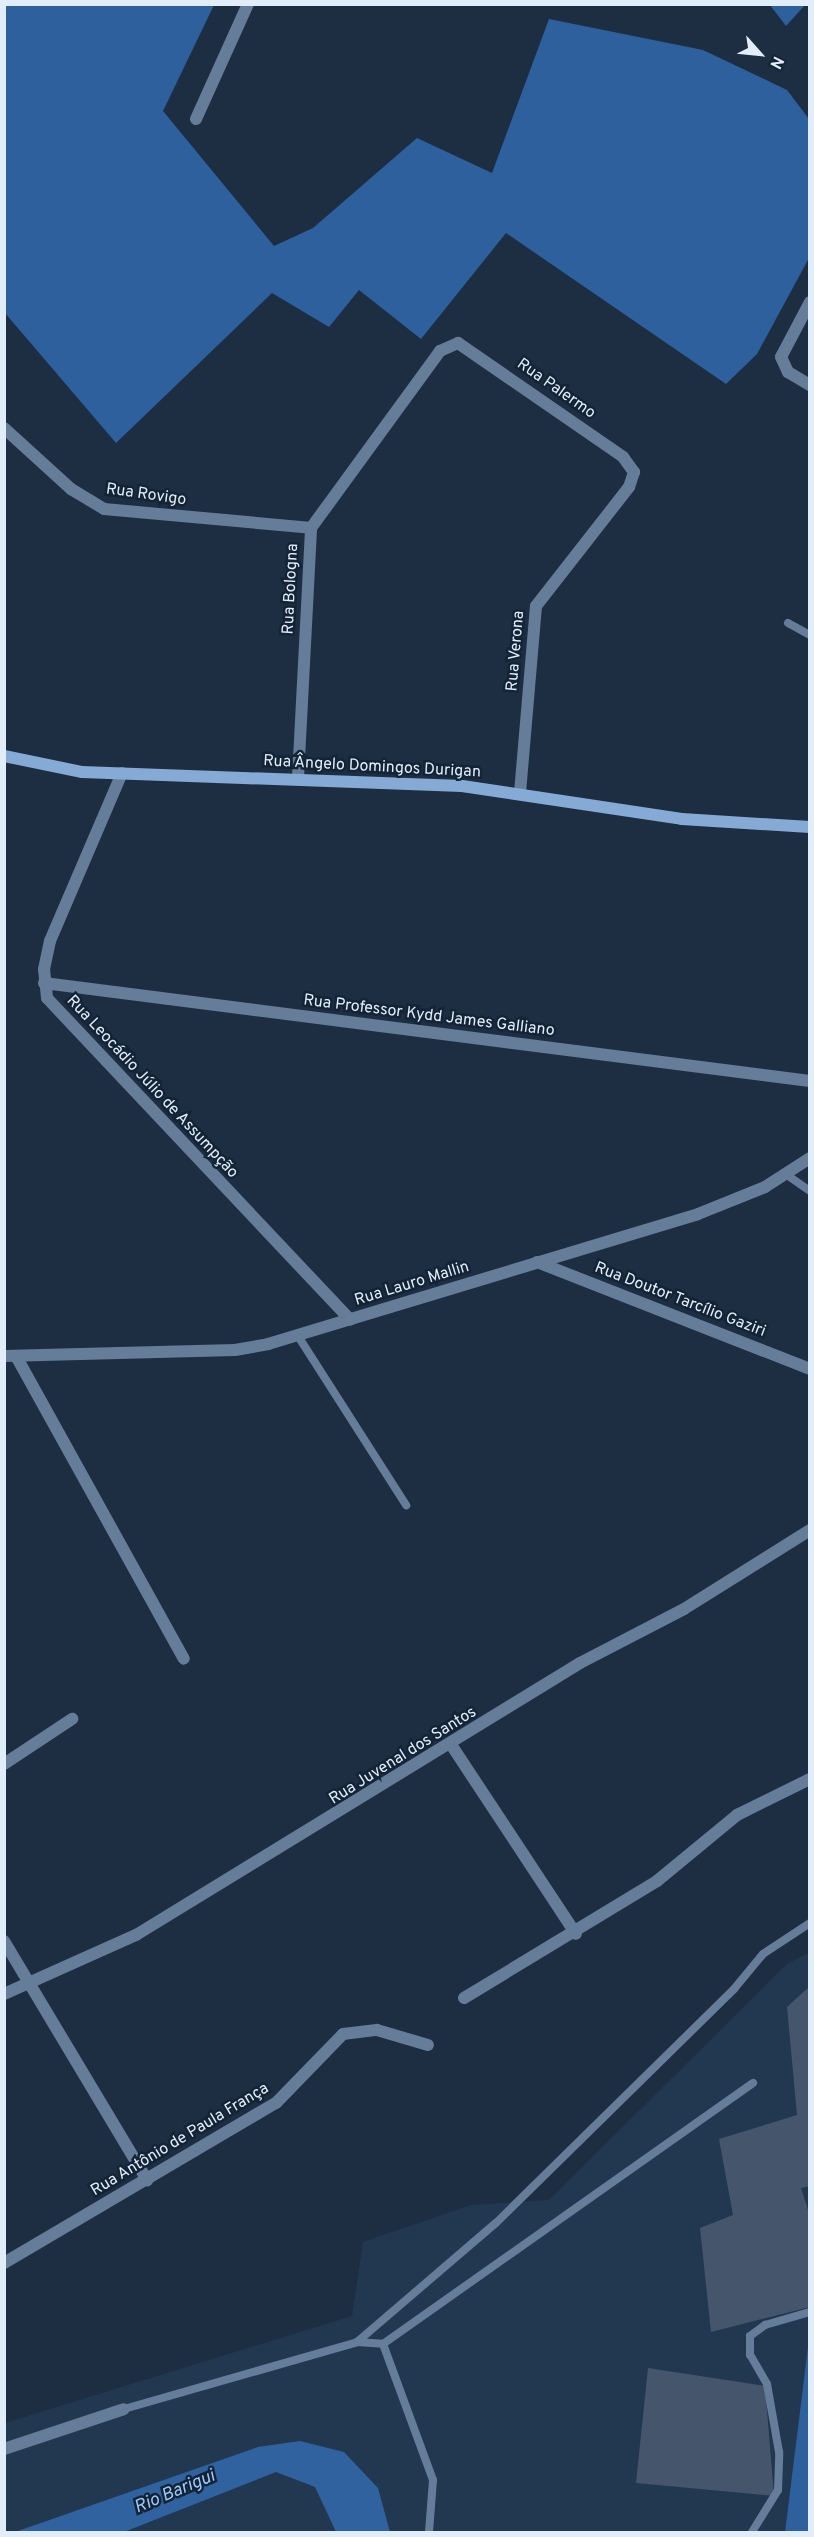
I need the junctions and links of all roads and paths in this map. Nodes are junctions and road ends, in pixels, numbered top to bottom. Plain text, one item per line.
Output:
1 (248, 4) edge
2 (196, 119) dead end
3 (810, 303) edge
4 (452, 343) joint
5 (810, 385) edge
6 (4, 428) edge
7 (634, 472) joint
8 (311, 528) junction
9 (788, 623) dead end
10 (810, 635) edge
11 (4, 756) edge
12 (122, 773) junction
13 (297, 778) junction
14 (520, 794) junction
15 (810, 827) edge
16 (44, 982) junction
17 (810, 1081) edge
18 (810, 1158) edge
19 (787, 1175) junction
20 (810, 1191) edge
21 (537, 1262) junction
22 (350, 1320) junction
23 (298, 1336) junction
24 (10, 1356) edge
25 (810, 1369) edge
26 (406, 1505) dead end
27 (810, 1530) edge
28 (184, 1659) dead end
29 (72, 1719) dead end
30 (452, 1746) junction
31 (4, 1764) edge
32 (810, 1779) edge
33 (810, 1923) edge
34 (576, 1934) junction
35 (4, 1941) edge
36 (29, 1980) junction
37 (4, 1994) edge
38 (464, 1998) dead end
39 (428, 2045) dead end
40 (753, 2082) dead end
41 (147, 2180) junction
42 (4, 2263) edge
43 (810, 2312) edge
44 (357, 2342) junction
45 (383, 2344) junction
46 (124, 2409) joint
47 (4, 2449) edge
48 (429, 2532) edge
49 (752, 2532) edge

1 - 2 street
3 - 5 street
4 - 7 street, Rua Palermo
4 - 8 street, Rua Bologna
6 - 8 street, Rua Rovigo
7 - 14 street, Rua Verona
8 - 13 street, Rua Bologna
9 - 10 lane
11 - 12 street, Rua Ângelo Domingos Durigan
12 - 13 street, Rua Ângelo Domingos Durigan
12 - 16 street, Rua Leocádio Júlio de Assumpção
13 - 14 street, Rua Ângelo Domingos Durigan
14 - 15 street, Rua Ângelo Domingos Durigan
16 - 17 street, Rua Professor Kydd James Galliano
16 - 22 street, Rua Leocádio Júlio de Assumpção
18 - 19 street, Rua Lauro Mallin
19 - 20 lane
19 - 21 street, Rua Lauro Mallin
21 - 22 street, Rua Lauro Mallin
21 - 25 street, Rua Doutor Tarcílio Gaziri
22 - 23 street, Rua Lauro Mallin
23 - 24 street, Rua Lauro Mallin
23 - 26 lane
24 - 28 street
27 - 30 street, Rua Juvenal dos Santos
29 - 31 street
30 - 34 street
30 - 36 street, Rua Juvenal dos Santos
32 - 34 street
33 - 44 lane
34 - 38 street
35 - 36 street
36 - 37 street, Rua Juvenal dos Santos
36 - 41 street
39 - 41 street, Rua Antônio de Paula França
40 - 45 lane
41 - 42 street, Rua Antônio de Paula França
43 - 49 lane
44 - 45 lane
44 - 46 lane
45 - 48 lane
46 - 47 street

